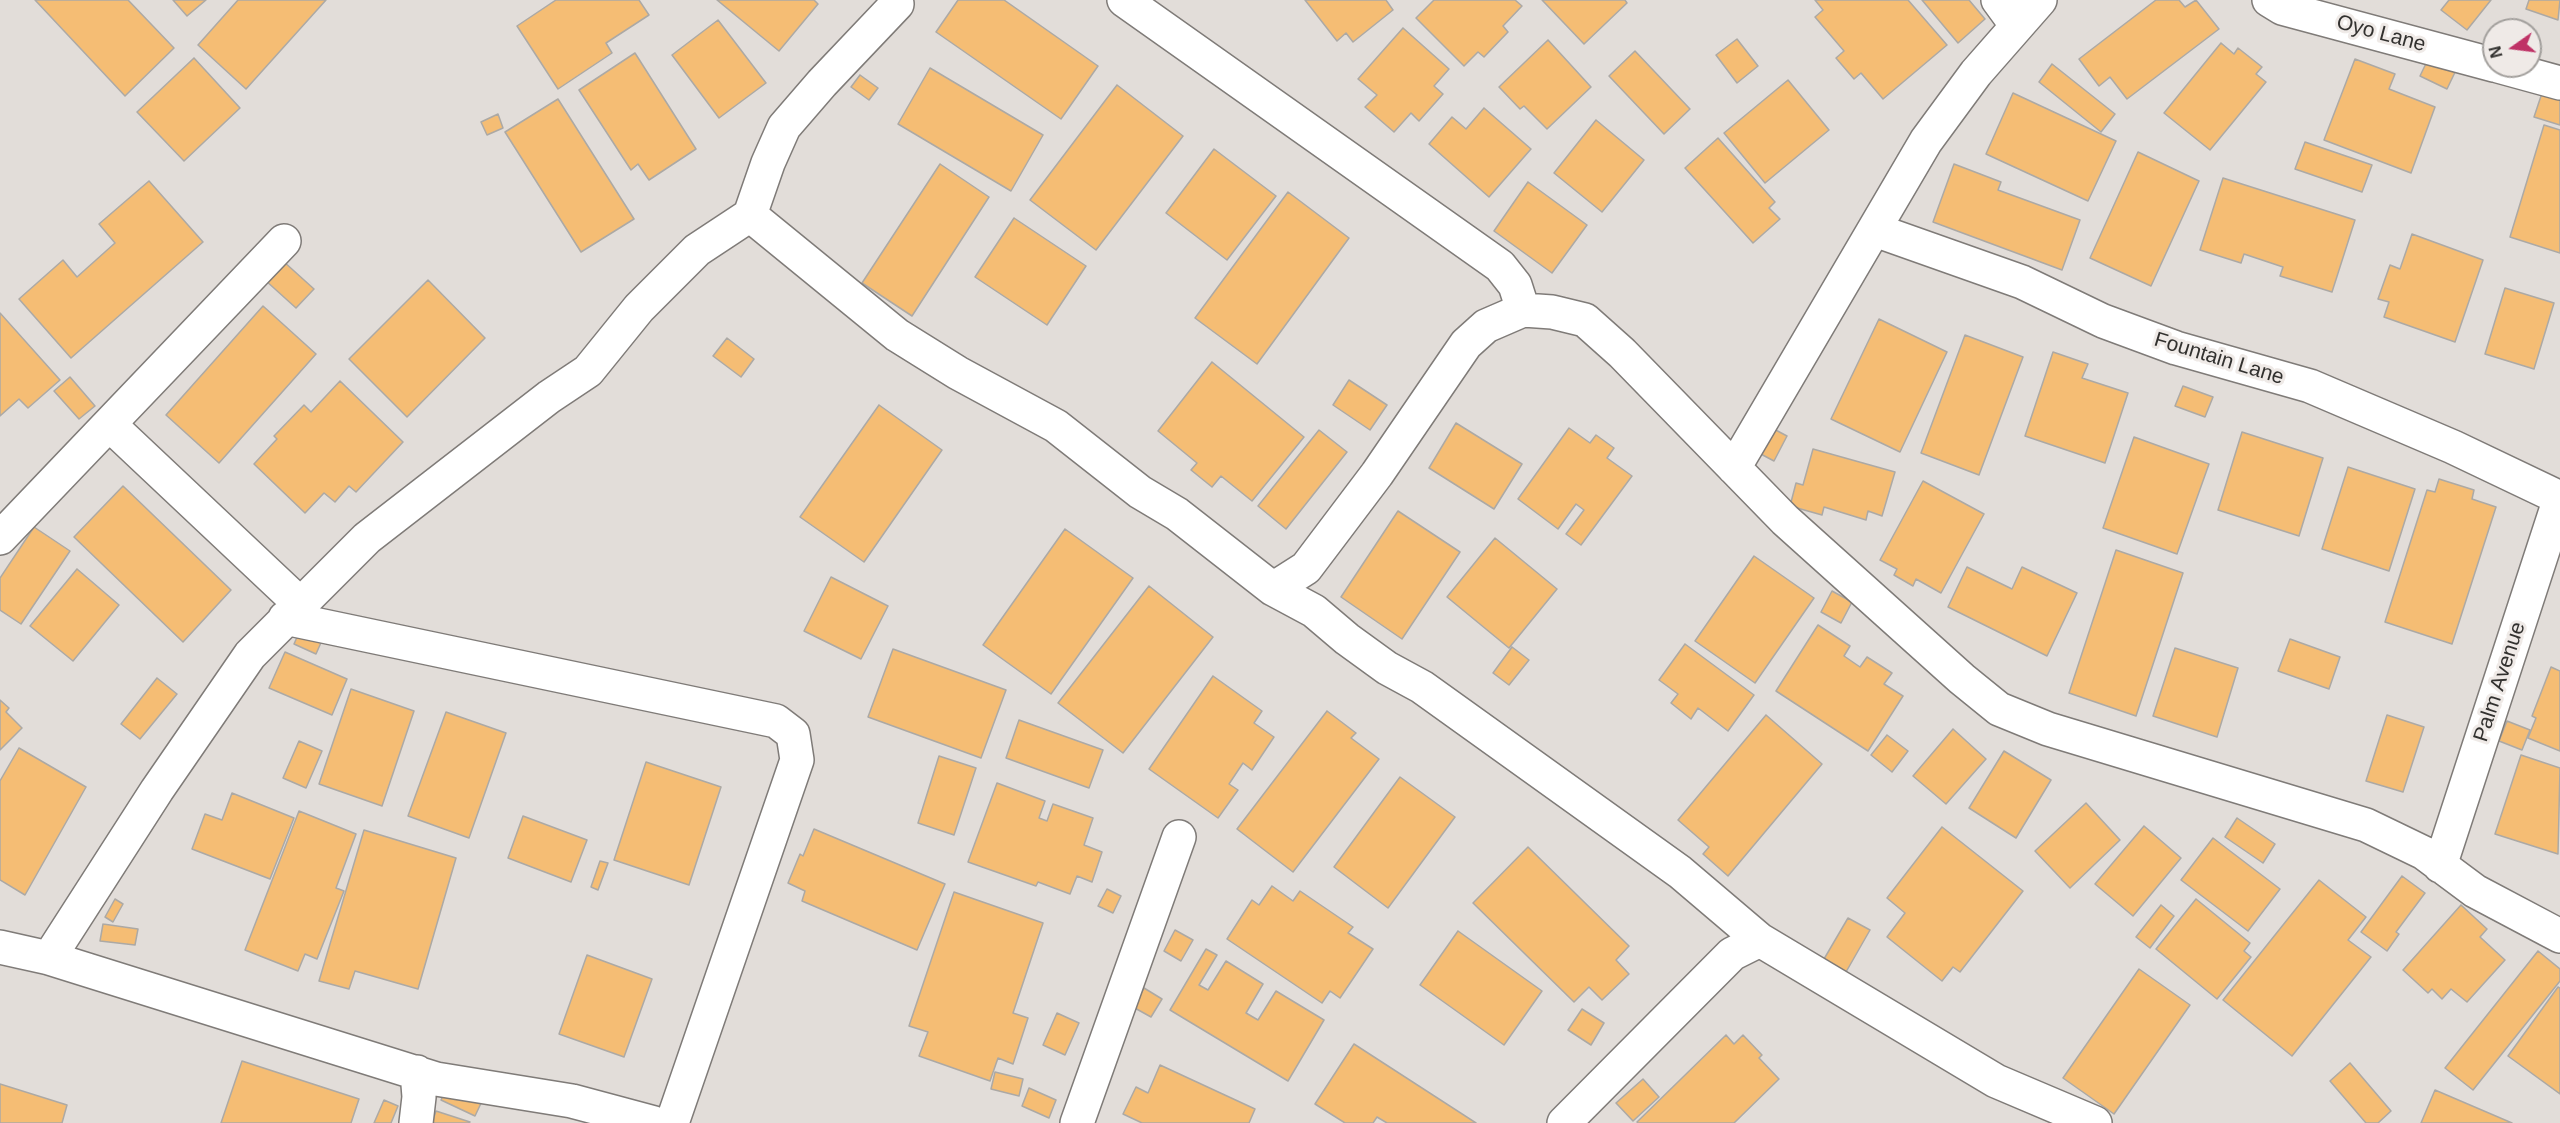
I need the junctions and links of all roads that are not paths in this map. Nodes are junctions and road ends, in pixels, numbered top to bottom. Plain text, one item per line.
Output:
1 (1124, 0) edge
2 (2040, 0) edge
3 (2269, 0) edge
4 (898, 1) edge
5 (2008, 13) edge
6 (2482, 61) edge
7 (2542, 78) edge
8 (2560, 83) edge
9 (750, 215) junction
10 (1875, 230) junction
11 (284, 241) dead end
12 (1523, 310) junction
13 (109, 424) junction
14 (1734, 468) junction
15 (2560, 498) edge
16 (0, 538) edge
17 (1273, 589) junction
18 (292, 611) junction
19 (1179, 837) dead end
20 (2440, 866) junction
21 (2560, 936) edge
22 (1760, 940) junction
23 (0, 947) edge
24 (50, 958) junction
25 (417, 1072) junction
26 (416, 1123) edge
27 (654, 1123) edge
28 (672, 1123) edge
29 (1077, 1123) edge
30 (1564, 1123) edge
31 (2096, 1123) edge

1 - 12 street
2 - 5 street
3 - 6 street, Oyo Lane
4 - 9 street
5 - 10 street
7 - 8 street, Oyo Lane
9 - 17 street
9 - 18 street
10 - 14 street
10 - 15 street, Fountain Lane
11 - 13 street
12 - 14 street
12 - 17 street
13 - 16 street
13 - 18 street
14 - 20 street
15 - 20 street, Palm Avenue
17 - 22 street
18 - 24 street
18 - 28 street
19 - 29 street
20 - 21 street
22 - 30 street
22 - 31 street
23 - 24 street
24 - 25 street
25 - 26 street
25 - 27 street

